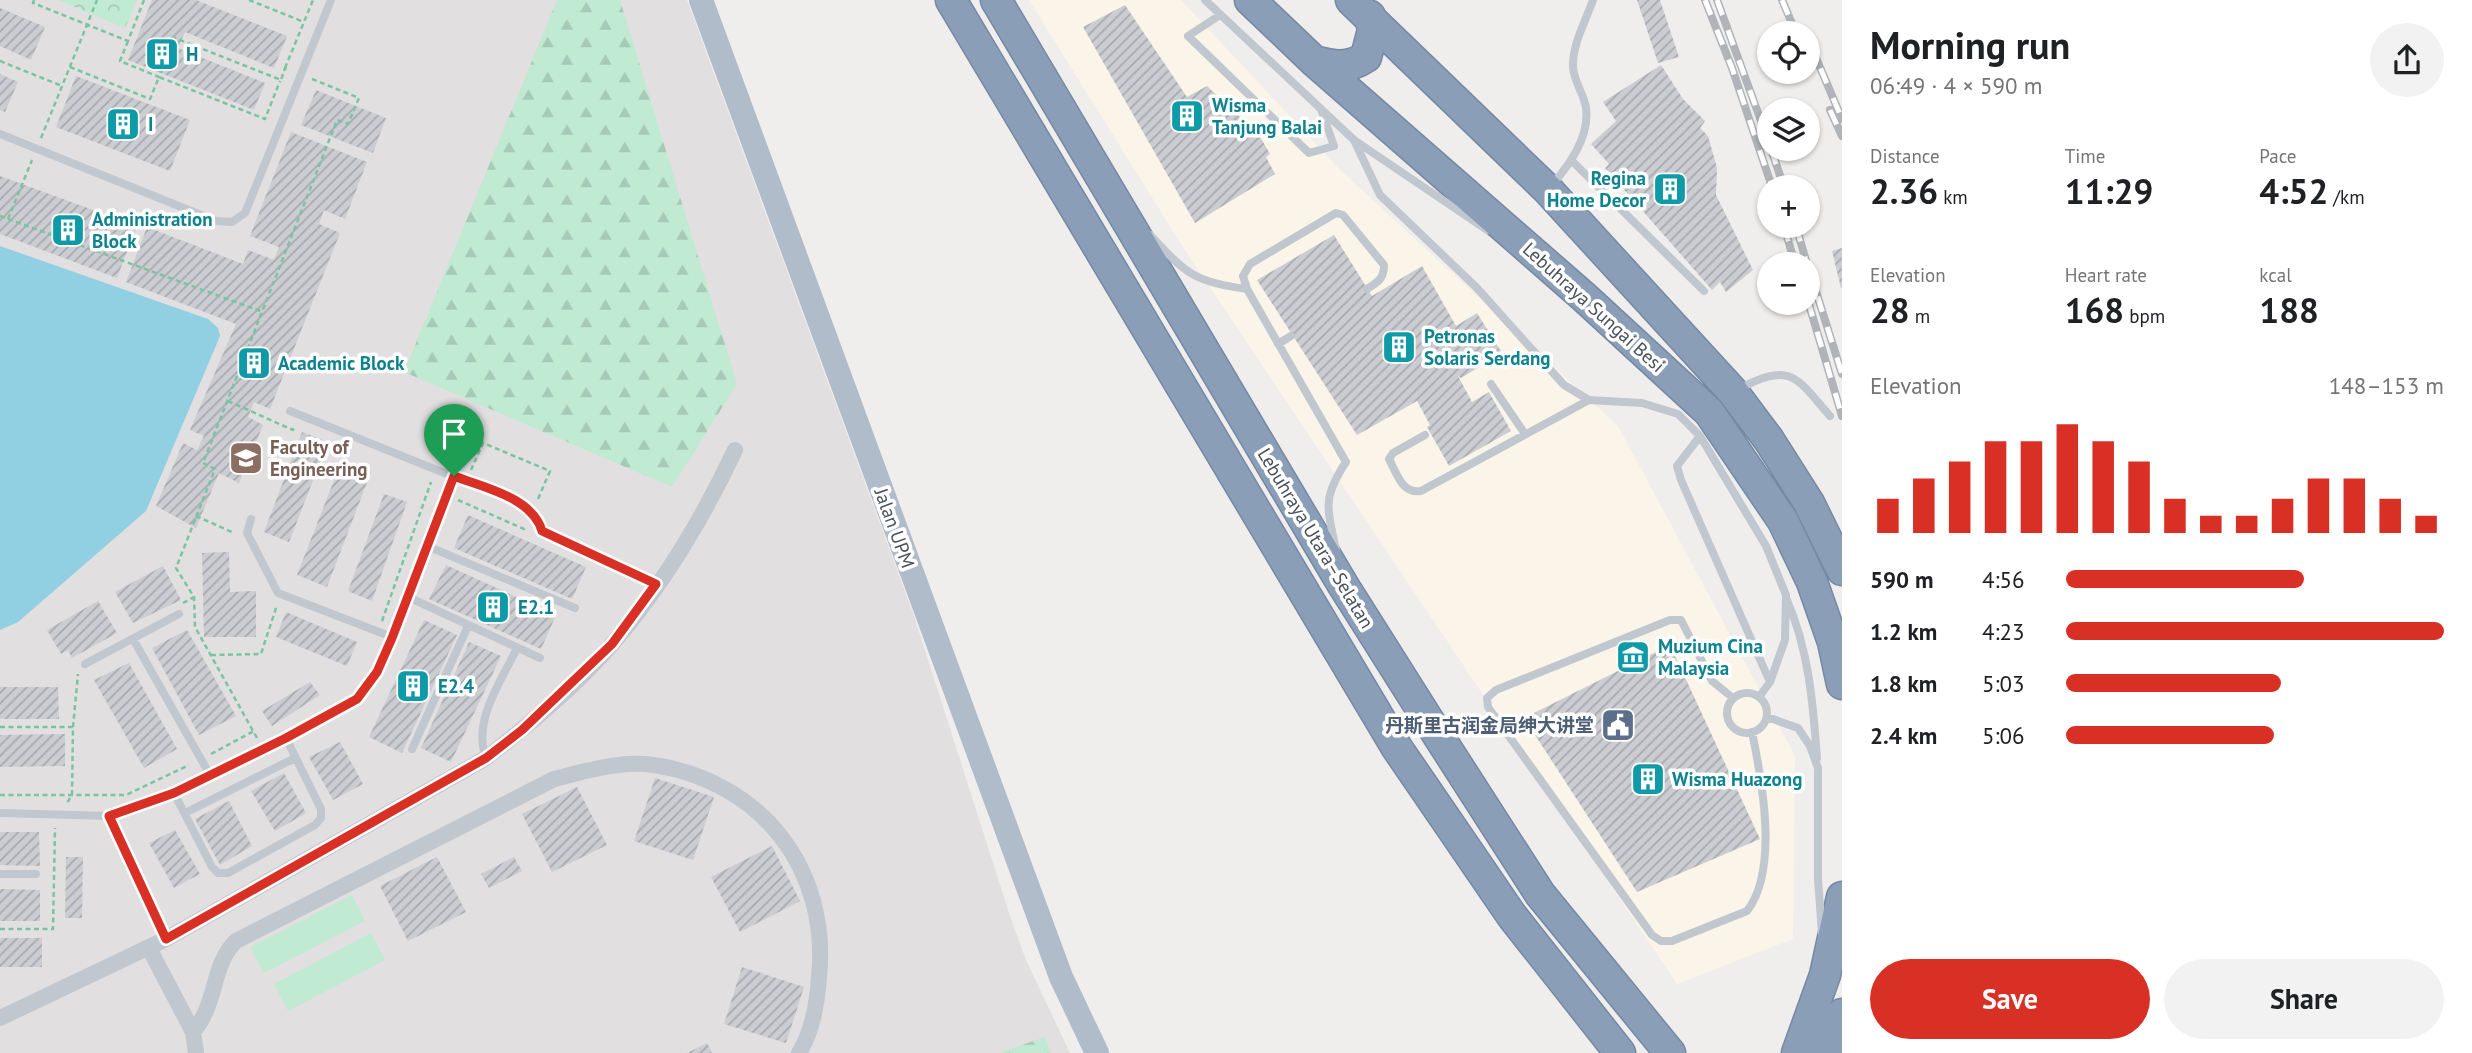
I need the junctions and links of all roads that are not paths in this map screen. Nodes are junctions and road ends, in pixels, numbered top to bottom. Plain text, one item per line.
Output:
1 (331, 0) edge
2 (701, 0) edge
3 (951, 0) edge
4 (996, 0) edge
5 (1205, 0) edge
6 (1250, 0) edge
7 (1593, 0) edge
8 (1360, 8) edge
9 (1220, 15) junction
10 (1314, 61) junction
11 (1321, 108) junction
12 (0, 134) edge
13 (1354, 140) junction
14 (1573, 162) junction
15 (1547, 189) junction
16 (1112, 195) junction
17 (1492, 234) dead end
18 (1515, 250) dead end
19 (1247, 289) junction
20 (1367, 289) dead end
21 (1703, 291) dead end
22 (1584, 297) junction
23 (1291, 336) dead end
24 (1278, 344) junction
25 (1491, 384) dead end
26 (1733, 392) junction
27 (1589, 400) junction
28 (290, 411) dead end
29 (1830, 416) dead end
30 (1525, 434) junction
31 (1425, 435) dead end
32 (1700, 436) junction
33 (735, 450) dead end
34 (454, 476) junction
35 (251, 519) dead end
36 (428, 545) junction
37 (1842, 570) edge
38 (656, 584) junction
39 (1343, 585) junction
40 (1786, 595) junction
41 (408, 597) junction
42 (575, 608) dead end
43 (179, 614) dead end
44 (468, 626) junction
45 (392, 638) junction
46 (133, 639) junction
47 (517, 648) junction
48 (540, 658) dead end
49 (82, 666) road end
50 (1770, 682) junction
51 (1842, 684) edge
52 (1759, 697) junction
53 (1733, 698) junction
54 (1767, 717) junction
55 (1752, 732) junction
56 (286, 738) junction
57 (412, 749) dead end
58 (295, 758) junction
59 (486, 758) junction
60 (1818, 768) junction
61 (210, 775) junction
62 (174, 793) junction
63 (0, 813) edge
64 (185, 813) junction
65 (109, 816) junction
66 (0, 874) edge
67 (36, 874) dead end
68 (1842, 897) edge
69 (166, 939) junction
70 (149, 948) junction
71 (1825, 975) junction
72 (1842, 1014) edge
73 (0, 1018) edge
74 (194, 1032) junction
75 (196, 1053) edge
76 (799, 1053) edge
77 (1097, 1053) edge
78 (1620, 1053) edge
79 (1670, 1053) edge
80 (1797, 1053) edge
81 (1828, 1053) edge

1 - 12 lane
2 - 77 main road, Jalan UPM
3 - 78 highway, Lebuhraya Utara–Selatan
4 - 16 highway, Lebuhraya Utara–Selatan
5 - 9 lane
6 - 10 highway, Lebuhraya Sungai Besi
7 - 14 lane
8 - 10 highway
8 - 15 highway, Lebuhraya Sungai Besi
9 - 11 lane
9 - 11 lane
10 - 22 highway, Lebuhraya Sungai Besi
11 - 13 lane
13 - 17 lane
13 - 27 lane
14 - 15 lane
14 - 21 lane
15 - 26 highway, Lebuhraya Sungai Besi
16 - 19 lane
16 - 39 highway, Lebuhraya Utara–Selatan
18 - 22 lane
19 - 20 lane
19 - 24 lane
22 - 51 highway, Lebuhraya Sungai Besi
23 - 24 lane
24 - 39 lane
25 - 30 lane
26 - 29 lane
26 - 37 highway, Lebuhraya Sungai Besi
27 - 30 lane
27 - 32 lane
28 - 34 lane
30 - 31 lane
32 - 40 lane
32 - 50 lane
33 - 38 street
34 - 36 lane
34 - 38 lane
35 - 45 lane
36 - 41 lane
36 - 42 lane
38 - 59 street
39 - 79 highway, Lebuhraya Utara–Selatan
40 - 50 lane
40 - 60 lane
41 - 44 lane
41 - 45 lane
43 - 46 lane
44 - 47 lane
44 - 57 lane
45 - 56 lane
46 - 49 lane
46 - 61 lane
47 - 48 lane
47 - 59 lane
50 - 52 lane
52 - 53 lane
52 - 54 lane
53 - 55 lane
53 - 55 lane
54 - 55 lane
54 - 60 lane
56 - 58 lane
56 - 61 lane
58 - 64 lane
58 - 64 lane
59 - 69 street
60 - 71 lane
61 - 62 lane
62 - 64 lane
62 - 65 lane
63 - 65 lane
65 - 69 lane
66 - 67 lane
68 - 71 highway
69 - 70 street
70 - 73 street
70 - 74 street
71 - 80 highway
72 - 81 highway
74 - 75 street
74 - 76 street

